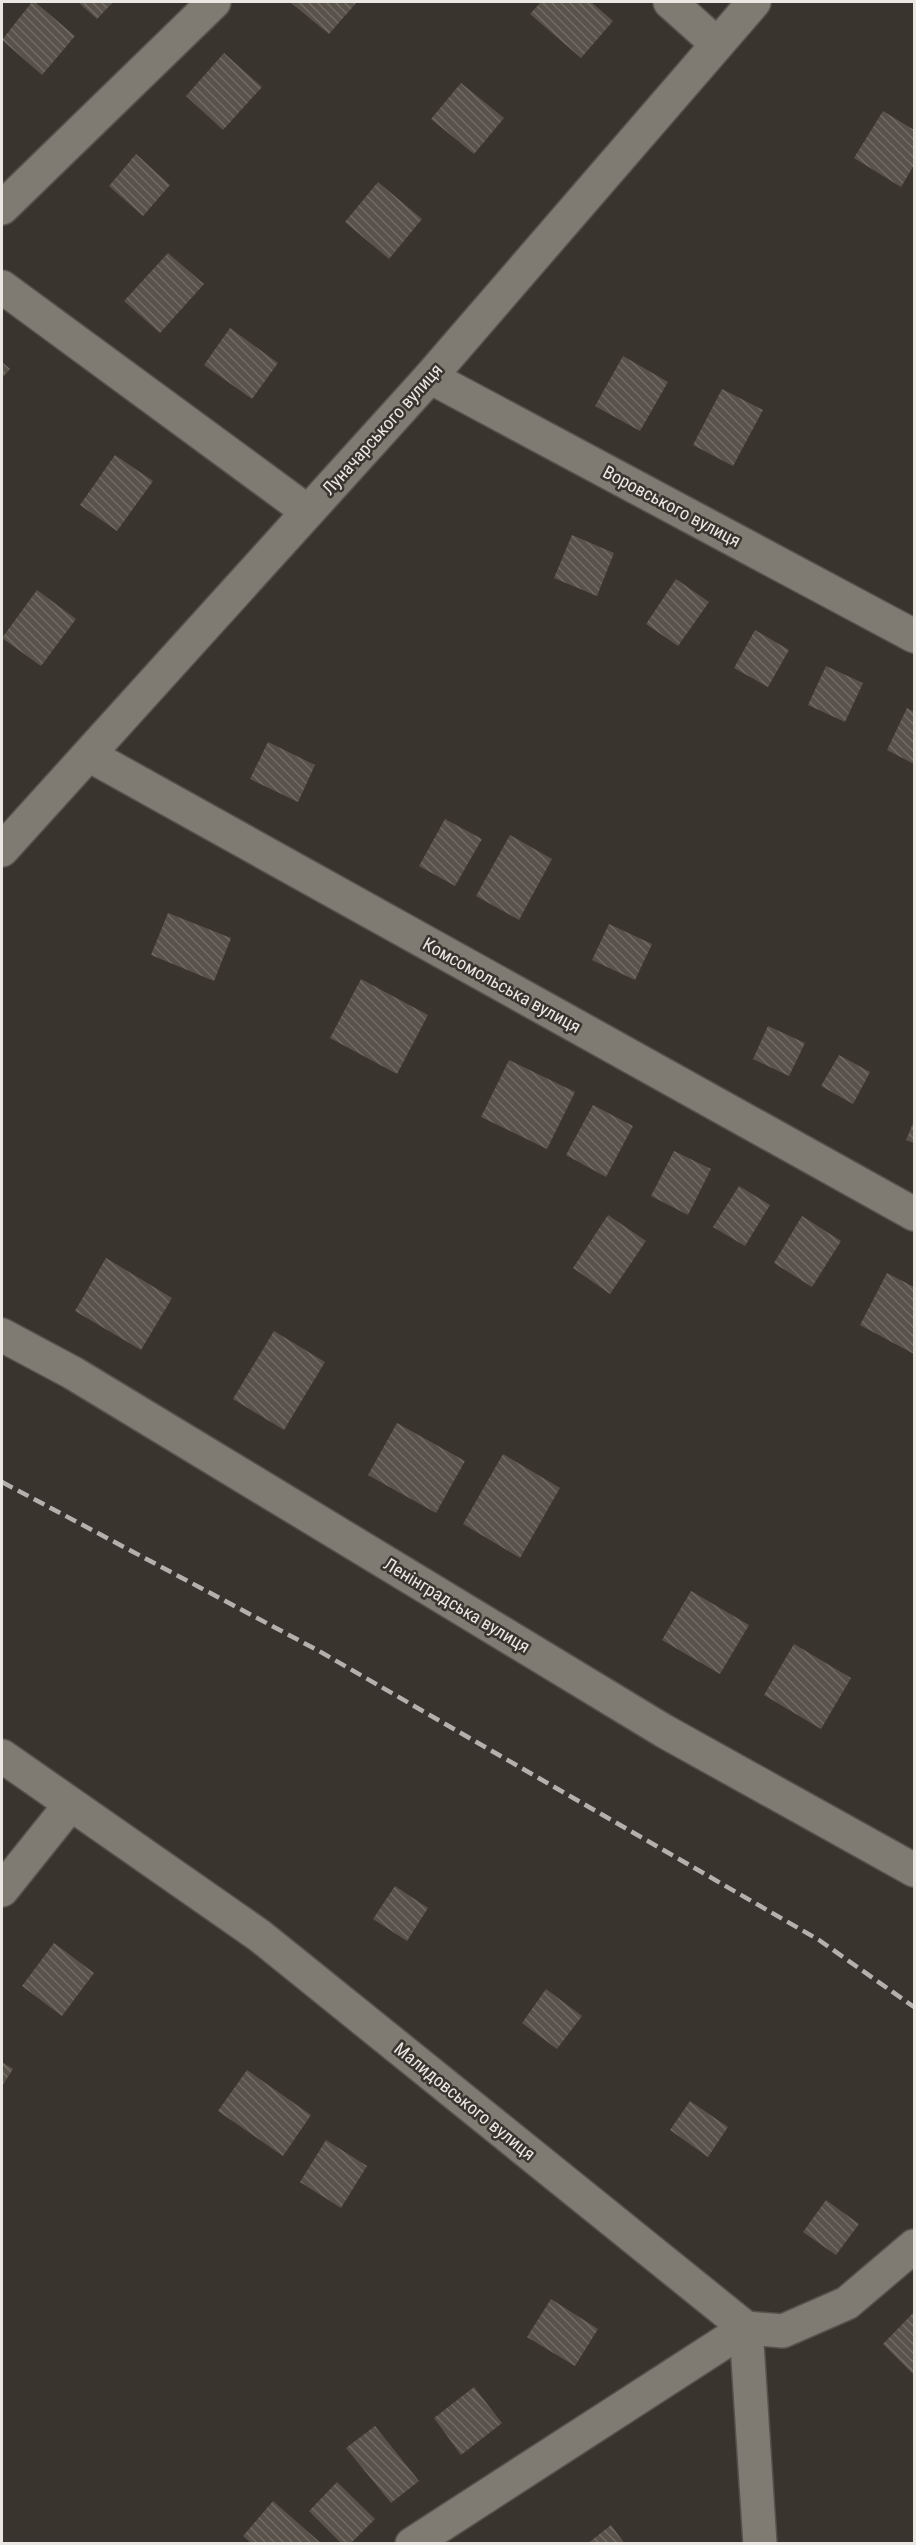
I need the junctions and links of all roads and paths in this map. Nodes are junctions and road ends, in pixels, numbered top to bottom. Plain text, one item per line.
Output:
1 (214, 2) edge
2 (670, 2) edge
3 (754, 2) edge
4 (717, 44) junction
5 (2, 208) edge
6 (2, 287) edge
7 (430, 377) junction
8 (307, 511) junction
9 (915, 636) edge
10 (88, 755) junction
11 (2, 850) edge
12 (915, 1214) edge
13 (2, 1335) edge
14 (2, 1756) edge
15 (70, 1805) junction
16 (915, 1870) edge
17 (2, 1890) edge
18 (915, 2246) edge
19 (746, 2328) junction
20 (412, 2544) edge
21 (760, 2544) edge

1 - 5 street
2 - 4 street
3 - 4 street, Луначарського вулиця
4 - 7 street, Луначарського вулиця
6 - 8 street
7 - 8 street, Луначарського вулиця
7 - 9 street, Воровського вулиця
8 - 10 street, Луначарського вулиця
10 - 11 street, Луначарського вулиця
10 - 12 street, Комсомольська вулиця
13 - 16 street, Ленінградська вулиця
14 - 15 street, Малидовського вулиця
15 - 17 street
15 - 19 street, Малидовського вулиця
18 - 19 street
19 - 20 street
19 - 21 street

